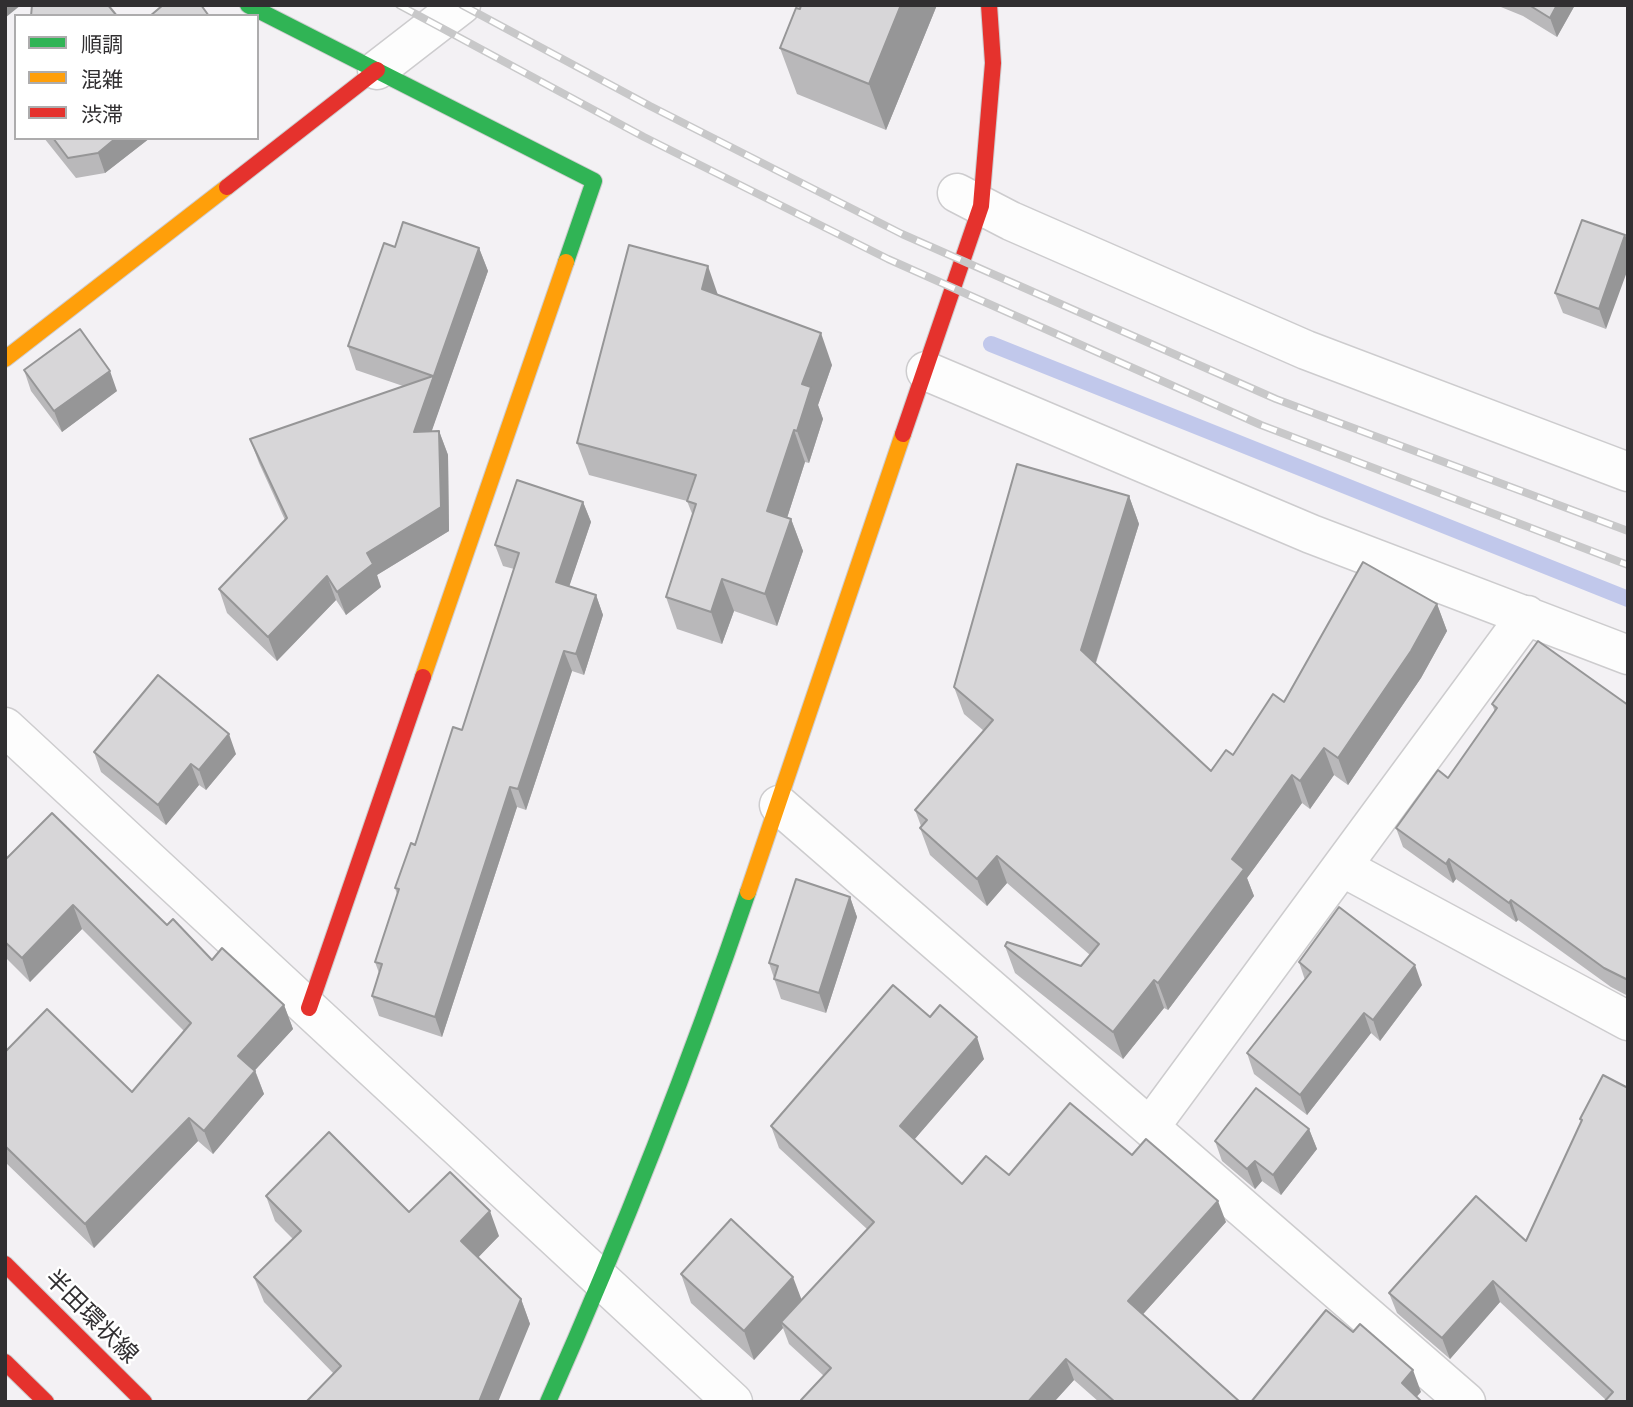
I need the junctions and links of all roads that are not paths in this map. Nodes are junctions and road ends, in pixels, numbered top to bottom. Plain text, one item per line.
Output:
1 (248, 5) edge
2 (461, 5) edge
3 (989, 5) edge
4 (377, 70) junction
5 (969, 200) junction
6 (5, 359) edge
7 (926, 371) junction
8 (1628, 472) edge
9 (1527, 615) junction
10 (1628, 655) edge
11 (5, 727) edge
12 (779, 805) junction
13 (1342, 867) junction
14 (309, 1008) junction
15 (1628, 1021) edge
16 (1150, 1127) junction
17 (5, 1264) edge
18 (602, 1280) junction
19 (5, 1362) edge
20 (46, 1402) edge
21 (144, 1402) edge
22 (548, 1402) edge
23 (733, 1402) edge
24 (1466, 1402) edge

1 - 4 street
2 - 4 street
3 - 5 street
4 - 6 street
4 - 14 street
5 - 7 street
5 - 8 street
7 - 9 street
7 - 12 street
9 - 10 street
9 - 13 street
11 - 14 street
12 - 16 street
12 - 18 street
13 - 15 street
13 - 16 street
14 - 18 street
16 - 24 street
17 - 21 street, 半田環状線
18 - 22 street
18 - 23 street
19 - 20 street

